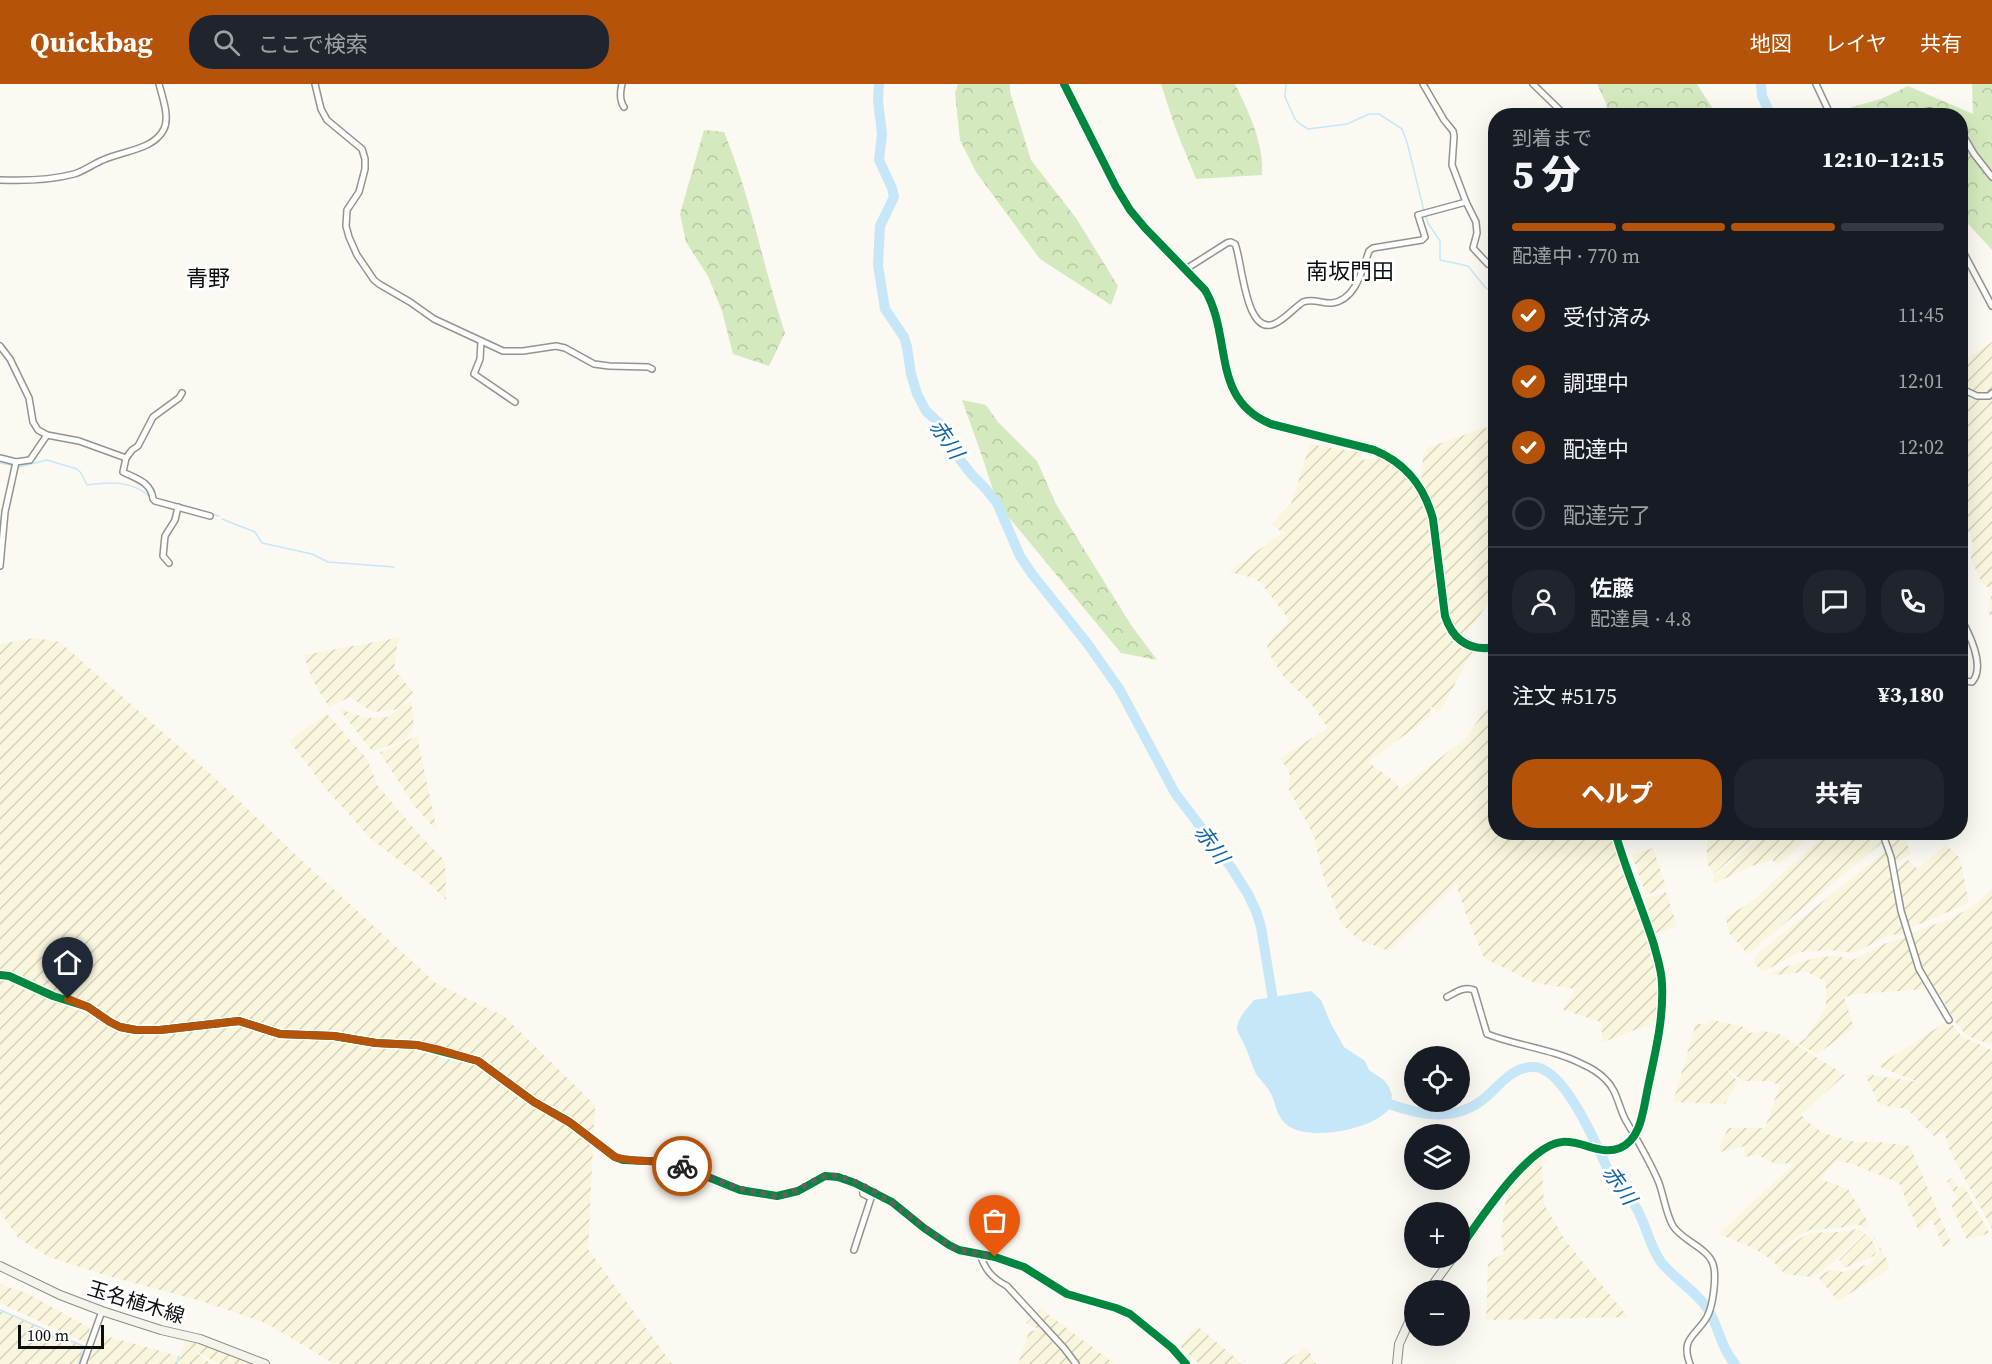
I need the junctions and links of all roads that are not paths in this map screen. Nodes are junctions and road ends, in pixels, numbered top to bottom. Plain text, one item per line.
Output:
1 (159, 84) edge
2 (315, 84) edge
3 (622, 84) edge
4 (1064, 84) edge
5 (1423, 84) edge
6 (1533, 84) edge
7 (1816, 84) edge
8 (624, 107) dead end
9 (1558, 108) edge
10 (1828, 108) edge
11 (1968, 144) edge
12 (1992, 177) edge
13 (0, 180) edge
14 (1466, 202) junction
15 (1968, 260) edge
16 (1488, 264) dead end
17 (1186, 269) junction
18 (1990, 298) edge
19 (1992, 306) edge
20 (481, 342) junction
21 (0, 346) edge
22 (652, 369) dead end
23 (1968, 392) edge
24 (182, 393) dead end
25 (1992, 393) edge
26 (515, 402) dead end
27 (47, 435) junction
28 (0, 458) edge
29 (126, 458) junction
30 (16, 462) junction
31 (178, 507) junction
32 (210, 516) dead end
33 (169, 562) dead end
34 (0, 566) edge
35 (1968, 636) edge
36 (1488, 647) edge
37 (1968, 681) edge
38 (1618, 840) edge
39 (1885, 840) edge
40 (0, 975) edge
41 (1447, 997) dead end
42 (1949, 1020) dead end
43 (1635, 1134) junction
44 (862, 1186) junction
45 (1470, 1234) edge
46 (854, 1250) dead end
47 (980, 1254) junction
48 (0, 1266) edge
49 (102, 1311) junction
50 (1404, 1332) edge
51 (83, 1364) edge
52 (265, 1364) edge
53 (1076, 1364) edge
54 (1186, 1364) edge
55 (1397, 1364) edge
56 (1690, 1364) edge

1 - 13 street
2 - 20 street
3 - 8 street
4 - 17 street
5 - 14 street
6 - 9 street
7 - 10 street
11 - 12 street
14 - 16 street
14 - 17 street
15 - 18 street
17 - 36 street
18 - 19 street
20 - 22 street
20 - 26 street
21 - 27 street
23 - 25 street
24 - 29 street
27 - 29 street
27 - 30 street
28 - 30 street
29 - 31 street
30 - 34 street
31 - 32 street
31 - 33 street
35 - 37 street
38 - 43 street
39 - 42 street
40 - 44 street
41 - 43 street
43 - 45 street
43 - 56 street
44 - 46 street
44 - 47 street
47 - 53 street
47 - 54 street
48 - 49 street, 玉名植木線
49 - 51 street
49 - 52 street, 玉名植木線
50 - 55 street

